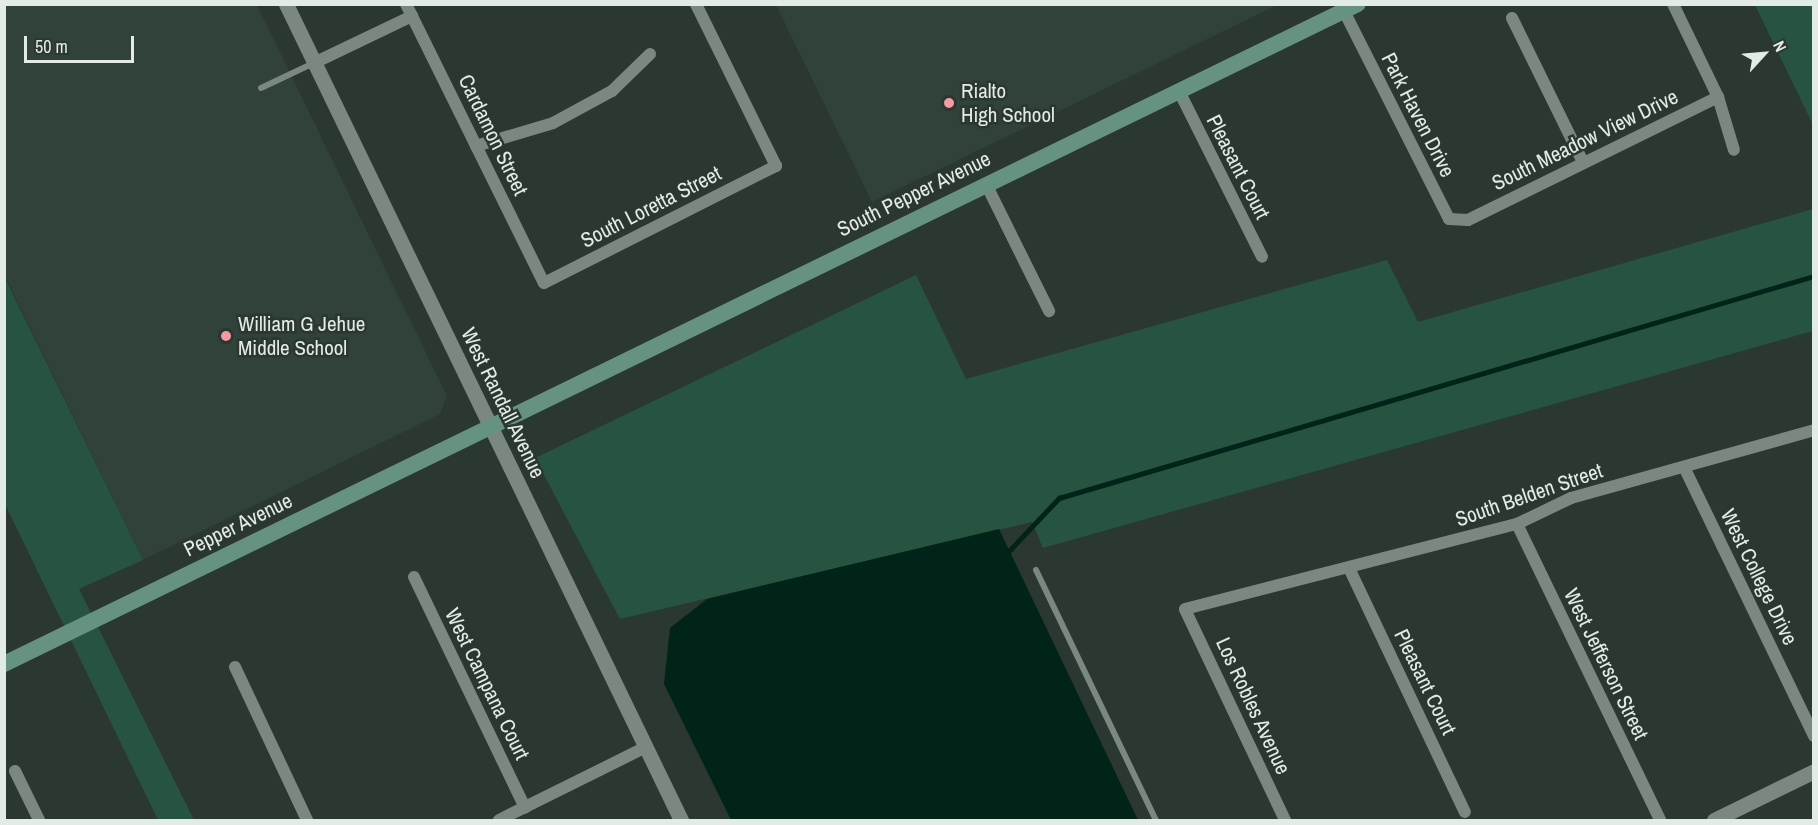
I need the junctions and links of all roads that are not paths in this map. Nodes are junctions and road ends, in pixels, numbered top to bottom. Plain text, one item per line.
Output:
1 (285, 4) edge
2 (696, 4) edge
3 (1673, 4) edge
4 (1351, 8) edge
5 (409, 10) edge
6 (1512, 18) dead end
7 (650, 54) dead end
8 (314, 63) junction
9 (261, 88) dead end
10 (1180, 93) junction
11 (1718, 97) junction
12 (476, 146) junction
13 (1734, 150) dead end
14 (1583, 162) junction
15 (986, 184) junction
16 (1468, 220) joint
17 (1262, 257) dead end
18 (544, 283) joint
19 (1048, 311) dead end
20 (491, 427) junction
21 (1814, 430) edge
22 (1684, 467) junction
23 (1517, 524) junction
24 (1349, 568) junction
25 (1036, 570) dead end
26 (414, 577) dead end
27 (1185, 609) joint
28 (4, 664) edge
29 (235, 667) dead end
30 (1814, 736) edge
31 (644, 748) junction
32 (15, 771) dead end
33 (1814, 771) edge
34 (525, 807) junction
35 (1465, 812) dead end
36 (39, 820) edge
37 (307, 820) edge
38 (499, 820) edge
39 (681, 820) edge
40 (1156, 820) edge
41 (1285, 820) edge
42 (1660, 820) edge
43 (1714, 820) edge

1 - 8 street, West Randall Avenue
2 - 18 street, South Loretta Street
3 - 11 street
4 - 10 main road, South Pepper Avenue
4 - 16 street, Park Haven Drive
5 - 8 street
5 - 12 street, Cardamon Street
6 - 14 street
7 - 12 street
8 - 9 lane
8 - 20 street, West Randall Avenue
10 - 15 main road, South Pepper Avenue
10 - 17 street, Pleasant Court
11 - 13 street
11 - 14 street, South Meadow View Drive
12 - 18 street, Cardamon Street
14 - 16 street, South Meadow View Drive
15 - 19 street
15 - 20 main road, South Pepper Avenue
20 - 28 main road, Pepper Avenue
20 - 31 street, West Randall Avenue
21 - 22 street, South Belden Street
22 - 23 street, South Belden Street
22 - 30 street, West College Drive
23 - 24 street, South Belden Street
23 - 42 street, West Jefferson Street
24 - 27 street, South Belden Street
24 - 35 street, Pleasant Court
25 - 40 lane
26 - 34 street, West Campana Court
27 - 41 street, Los Robles Avenue
29 - 37 street
31 - 34 street
31 - 39 street, West Randall Avenue
32 - 36 street
33 - 43 street
34 - 38 street

